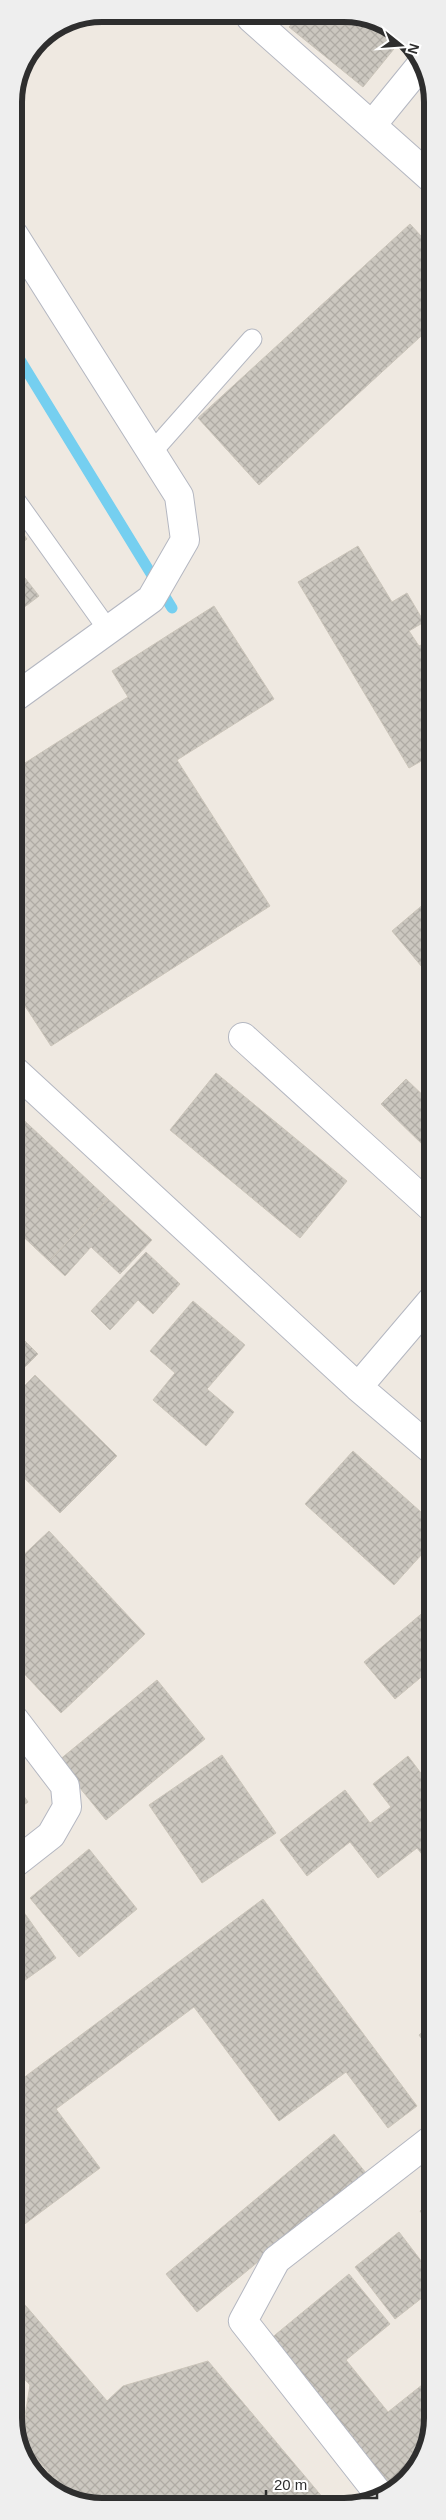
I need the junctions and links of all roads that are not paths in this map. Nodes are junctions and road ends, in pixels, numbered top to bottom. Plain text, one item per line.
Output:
1 (256, 22) edge
2 (416, 71) edge
3 (372, 125) junction
4 (424, 172) edge
5 (23, 249) edge
6 (252, 339) dead end
7 (152, 452) junction
8 (23, 510) edge
9 (108, 631) junction
10 (23, 692) edge
11 (243, 1037) dead end
12 (23, 1078) edge
13 (424, 1201) edge
14 (424, 1309) edge
15 (358, 1386) junction
16 (424, 1443) edge
17 (22, 1730) edge
18 (22, 1858) edge
19 (424, 2145) edge
20 (376, 2490) edge

1 - 3 street
2 - 3 street
3 - 4 street
5 - 7 street
6 - 7 lane
7 - 9 street
8 - 9 lane
9 - 10 street
11 - 13 street
12 - 15 street
14 - 15 street
15 - 16 street
17 - 18 street
19 - 20 street

